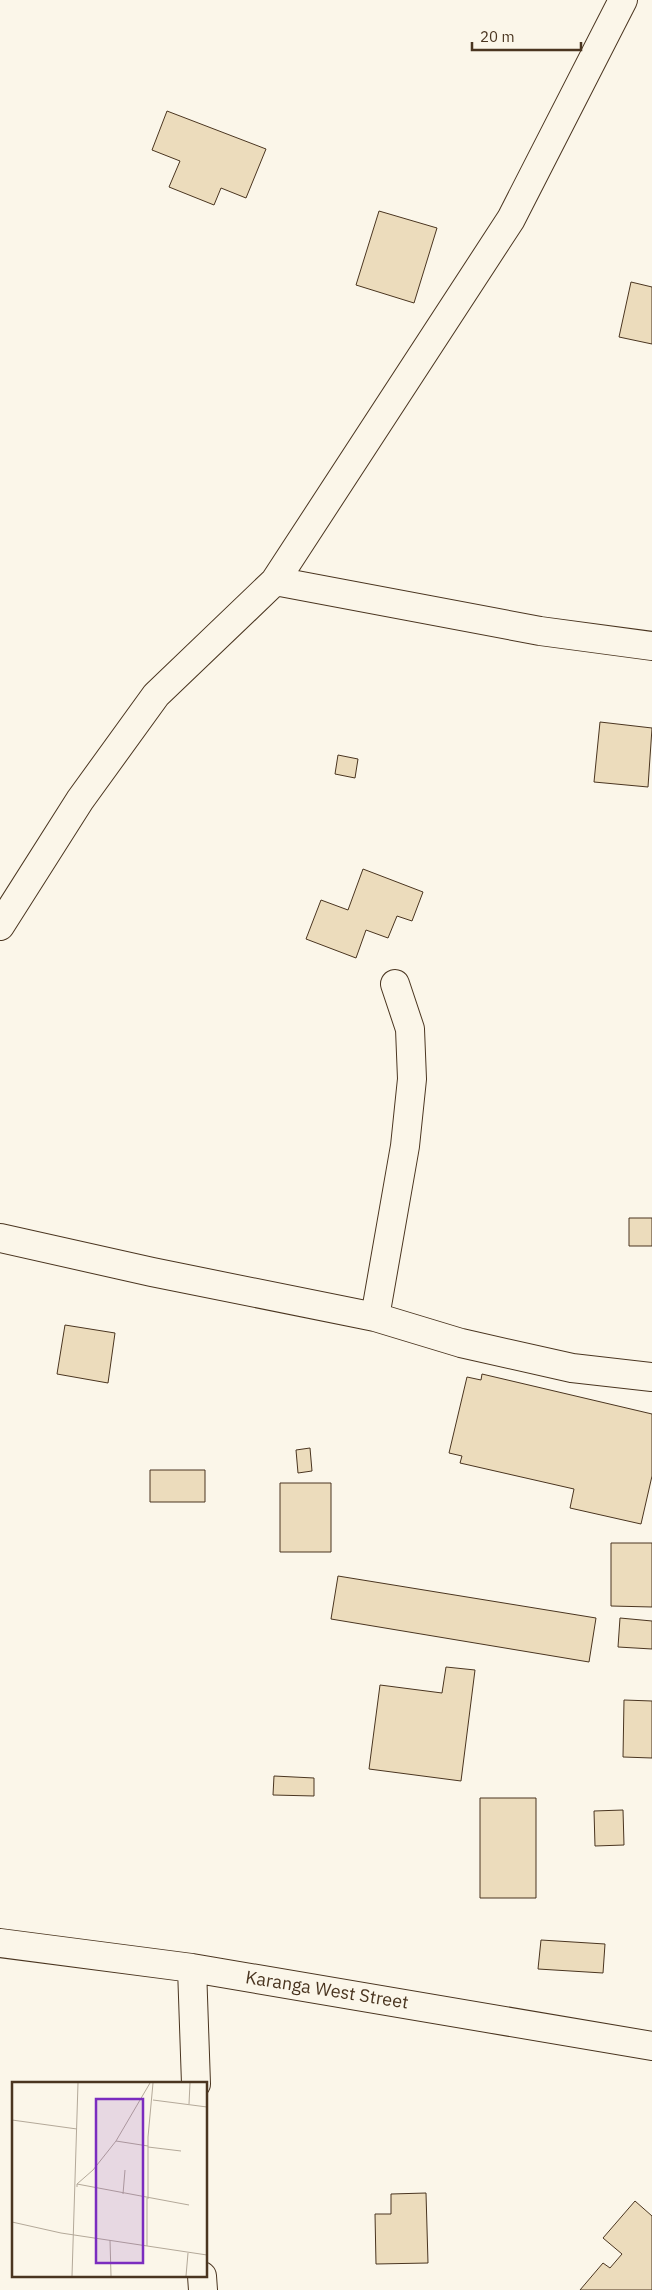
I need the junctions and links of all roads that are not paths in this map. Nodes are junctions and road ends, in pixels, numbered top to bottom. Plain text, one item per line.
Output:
1 (623, 0) edge
2 (275, 581) junction
3 (652, 646) edge
4 (0, 926) edge
5 (395, 984) dead end
6 (0, 1238) edge
7 (375, 1317) junction
8 (652, 1378) edge
9 (0, 1943) edge
10 (192, 1968) junction
11 (652, 2046) edge
12 (196, 2082) edge

1 - 2 street
2 - 3 street
2 - 4 street
5 - 7 street
6 - 7 street
7 - 8 street
9 - 10 street, Karanga West Street
10 - 11 street, Karanga West Street
10 - 12 street

